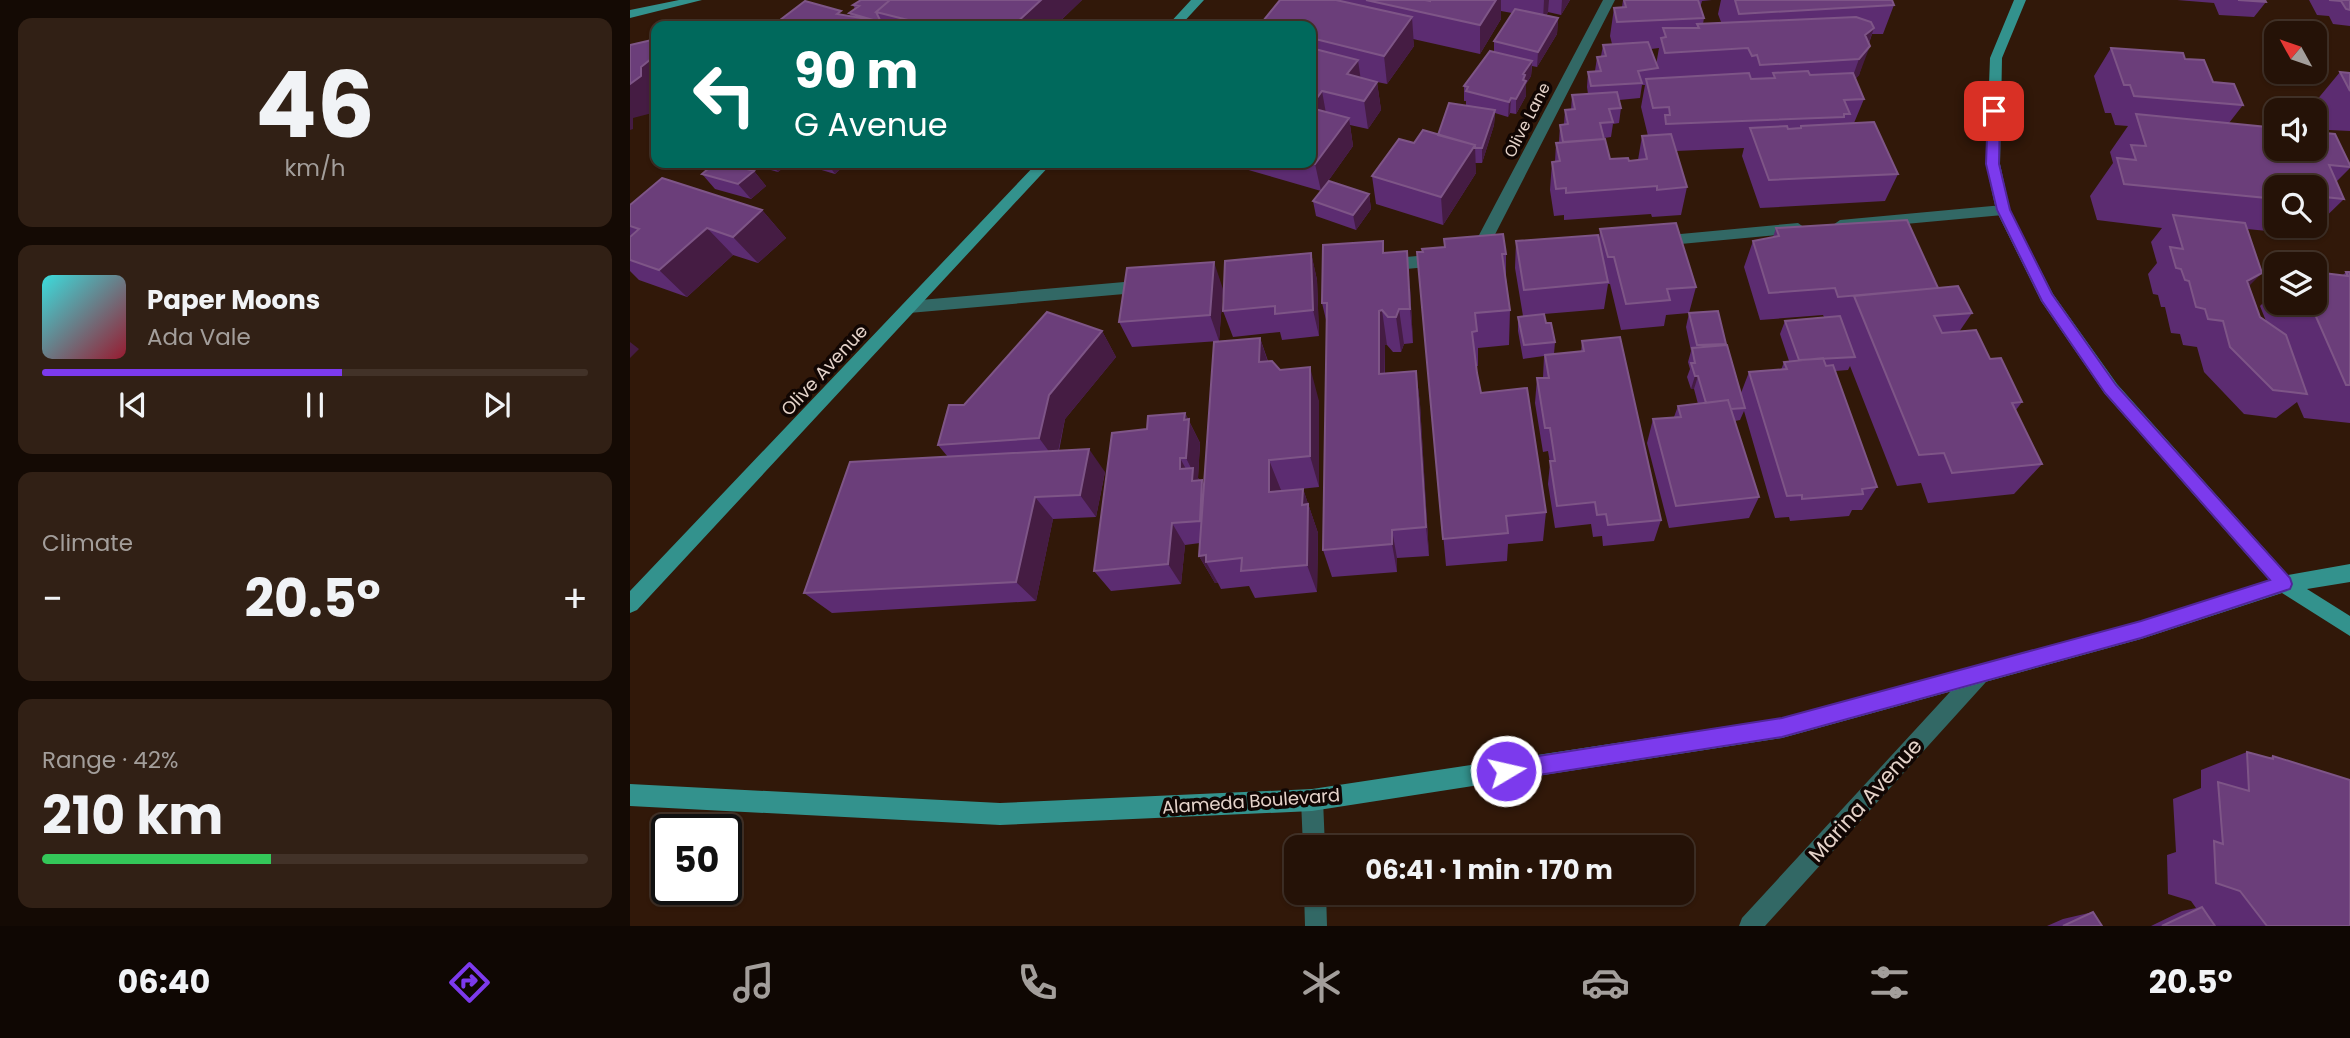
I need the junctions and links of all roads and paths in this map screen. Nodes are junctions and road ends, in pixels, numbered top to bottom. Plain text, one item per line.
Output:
1 (696, 0) edge
2 (1198, 0) edge
3 (1609, 0) edge
4 (2020, 0) edge
5 (630, 14) edge
6 (1178, 21) edge
7 (1040, 168) edge
8 (2003, 210) junction
9 (1642, 242) edge
10 (1365, 267) edge
11 (1158, 285) edge
12 (909, 307) junction
13 (2350, 573) edge
14 (2284, 584) junction
15 (630, 604) edge
16 (2350, 626) edge
17 (1979, 675) junction
18 (630, 794) edge
19 (1312, 800) junction
20 (1313, 835) edge
21 (1315, 905) edge
22 (1316, 926) edge
23 (1750, 926) edge

1 - 5 street
2 - 6 street
3 - 10 street, Olive Lane
4 - 8 street
7 - 12 street, Olive Avenue
8 - 9 street
8 - 14 street
11 - 12 street
12 - 15 street, Olive Avenue
13 - 14 street, Alameda Boulevard
14 - 16 street
14 - 17 street, Alameda Boulevard
17 - 19 street, Alameda Boulevard
17 - 23 street, Marina Avenue
18 - 19 street, Alameda Boulevard
19 - 20 street
21 - 22 street

